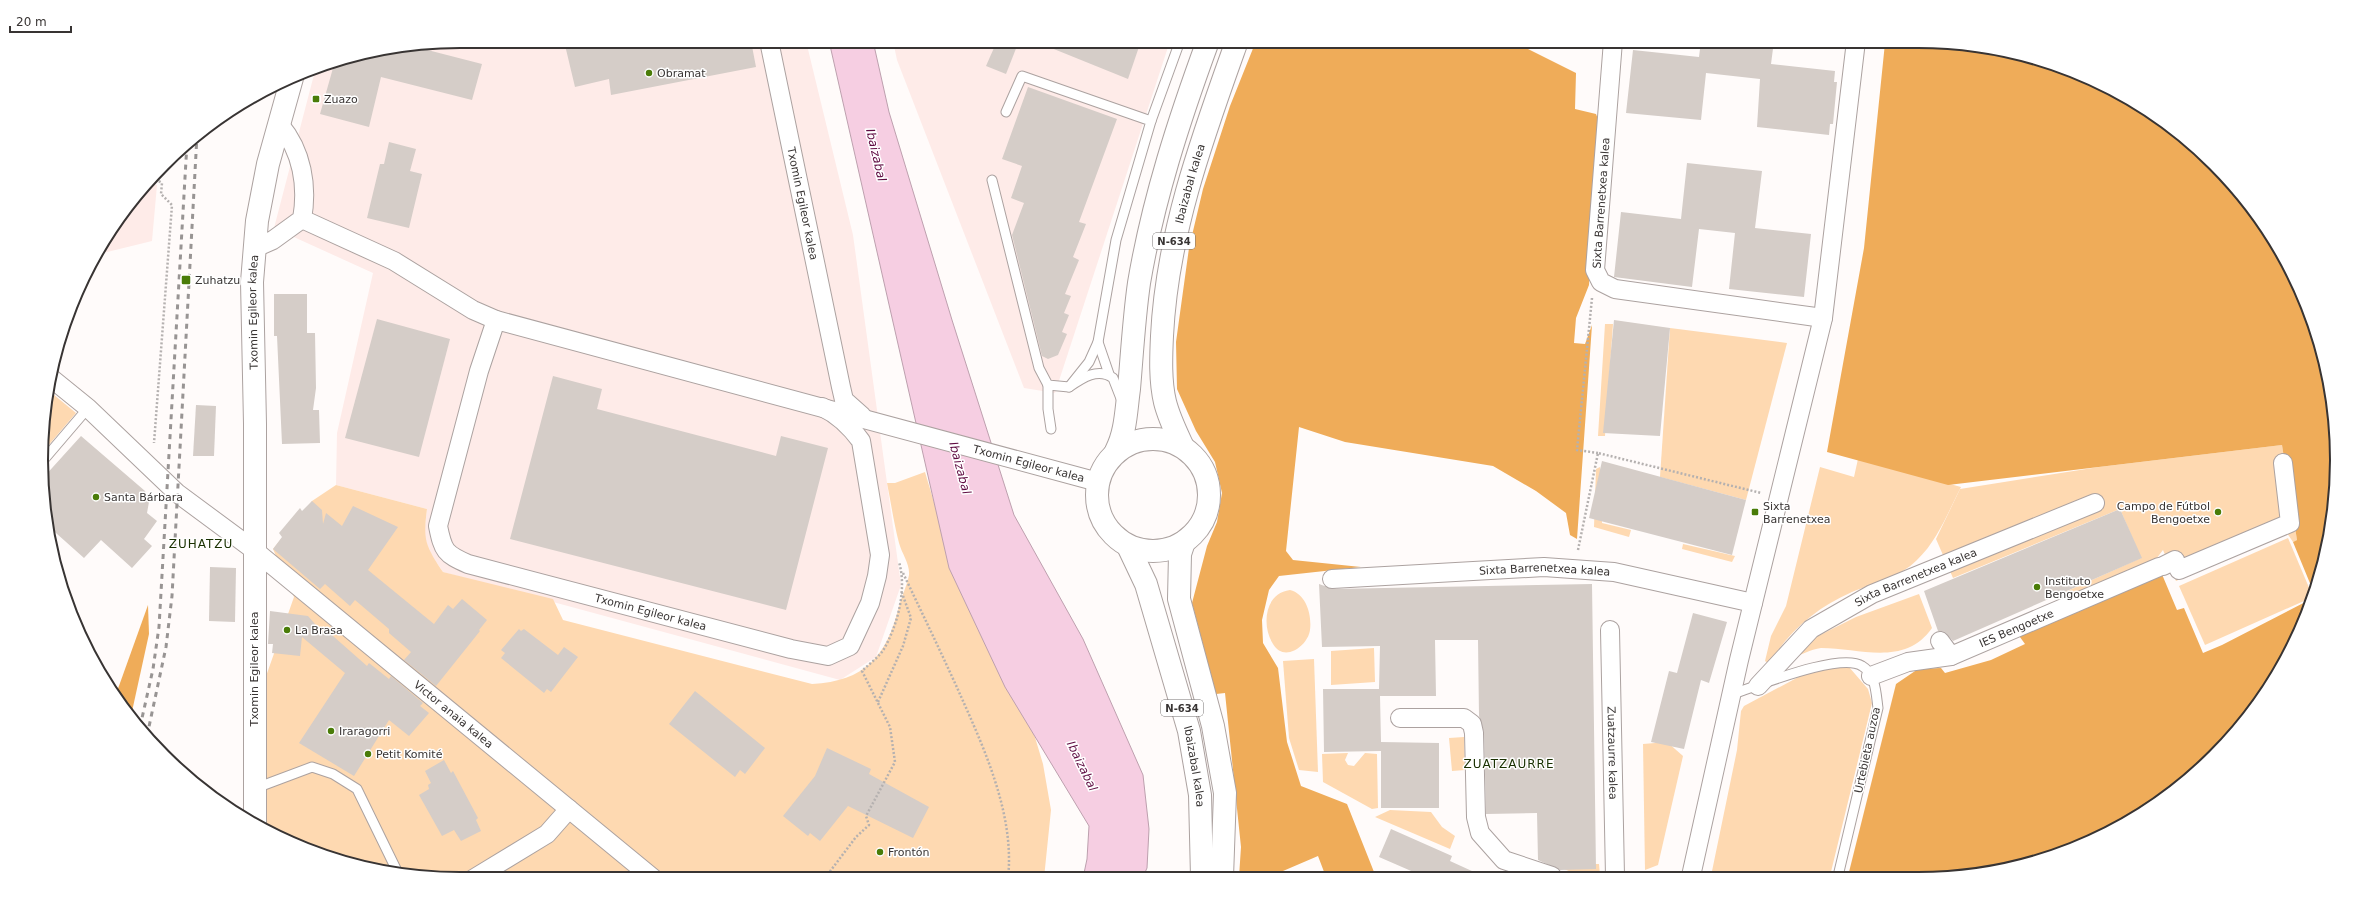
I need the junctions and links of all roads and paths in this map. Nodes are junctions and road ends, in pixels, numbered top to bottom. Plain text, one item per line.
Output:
1 (770, 48) edge
2 (1177, 48) edge
3 (1206, 48) edge
4 (1235, 48) edge
5 (1612, 48) edge
6 (1855, 48) edge
7 (290, 84) edge
8 (1006, 112) dead end
9 (1151, 121) junction
10 (280, 125) junction
11 (158, 180) edge
12 (992, 180) dead end
13 (302, 219) junction
14 (255, 248) junction
15 (1595, 270) junction
16 (1823, 318) junction
17 (496, 320) junction
18 (1098, 342) junction
19 (837, 366) junction
20 (1109, 374) junction
21 (56, 382) edge
22 (1048, 385) junction
23 (1069, 387) junction
24 (88, 408) junction
25 (829, 410) junction
26 (1126, 411) junction
27 (865, 418) junction
28 (1051, 428) dead end
29 (861, 441) junction
30 (1119, 445) junction
31 (1183, 447) junction
32 (1598, 453) junction
33 (48, 455) edge
34 (2283, 463) dead end
35 (152, 469) junction
36 (1098, 482) junction
37 (1779, 498) junction
38 (2095, 503) dead end
39 (1184, 542) junction
40 (1128, 546) junction
41 (254, 550) junction
42 (1574, 569) junction
43 (903, 573) dead end
44 (1332, 579) dead end
45 (1753, 603) junction
46 (1610, 630) dead end
47 (1940, 641) dead end
48 (1951, 656) junction
49 (1871, 676) junction
50 (1758, 686) junction
51 (1732, 694) junction
52 (878, 702) junction
53 (1400, 718) dead end
54 (254, 788) junction
55 (569, 809) junction
56 (1706, 810) junction
57 (255, 817) edge
58 (395, 866) edge
59 (485, 872) edge
60 (647, 872) edge
61 (830, 872) edge
62 (1008, 872) edge
63 (1202, 872) edge
64 (1222, 872) edge
65 (1540, 872) edge
66 (1616, 872) edge
67 (1687, 872) edge
68 (1692, 872) edge
69 (1839, 872) edge

1 - 19 street, Txomin Egileor kalea
2 - 9 lane
3 - 26 main road, N-634
4 - 31 main road, Ibaizabal kalea / N-634
5 - 15 street, Sixta Barrenetxea kalea
6 - 16 street
7 - 10 main road, Txomin Egileor kalea
8 - 9 lane
9 - 18 lane
10 - 13 street
10 - 14 main road, Txomin Egileor kalea
11 - 35 path
12 - 22 lane
13 - 14 street
13 - 17 street, Txomin Egileor kalea
14 - 41 main road, Txomin Egileor kalea
15 - 16 street, Sixta Barrenetxea kalea
15 - 32 path
16 - 37 street
17 - 25 street, Txomin Egileor kalea
17 - 29 street, Txomin Egileor kalea
18 - 20 lane
18 - 23 lane
19 - 25 street
19 - 27 street, Txomin Egileor kalea
20 - 23 lane
20 - 26 lane
21 - 24 street
22 - 23 lane
22 - 28 lane
24 - 33 lane
24 - 35 street
25 - 27 street, Txomin Egileor kalea
25 - 29 street, Txomin Egileor kalea
26 - 30 main road, N-634
27 - 29 street
27 - 36 street, Txomin Egileor kalea
30 - 31 main road, N-634
30 - 36 main road, N-634
31 - 39 main road, N-634
32 - 37 path
32 - 42 path
34 - 48 street, IES Bengoetxe
35 - 41 street
36 - 40 main road, N-634
37 - 45 street
38 - 50 street, Sixta Barrenetxea kalea
39 - 40 main road, N-634
39 - 64 main road, N-634
40 - 63 main road, Ibaizabal kalea / N-634
41 - 54 main road, Txomin Egileor kalea
41 - 55 street, Victor anaia kalea
42 - 44 street, Sixta Barrenetxea kalea
42 - 45 street, Sixta Barrenetxea kalea
43 - 62 path
45 - 51 street
46 - 66 street, Zuatzaurre kalea
47 - 48 street
48 - 49 street, IES Bengoetxe
49 - 50 lane
49 - 69 lane, Urtebieta auzoa
50 - 51 lane
51 - 56 street
52 - 52 path
52 - 61 path
53 - 65 street
54 - 57 main road, Txomin Egileor kalea
54 - 58 lane
55 - 59 street
55 - 60 street, Victor anaia kalea
56 - 67 street
56 - 68 street

